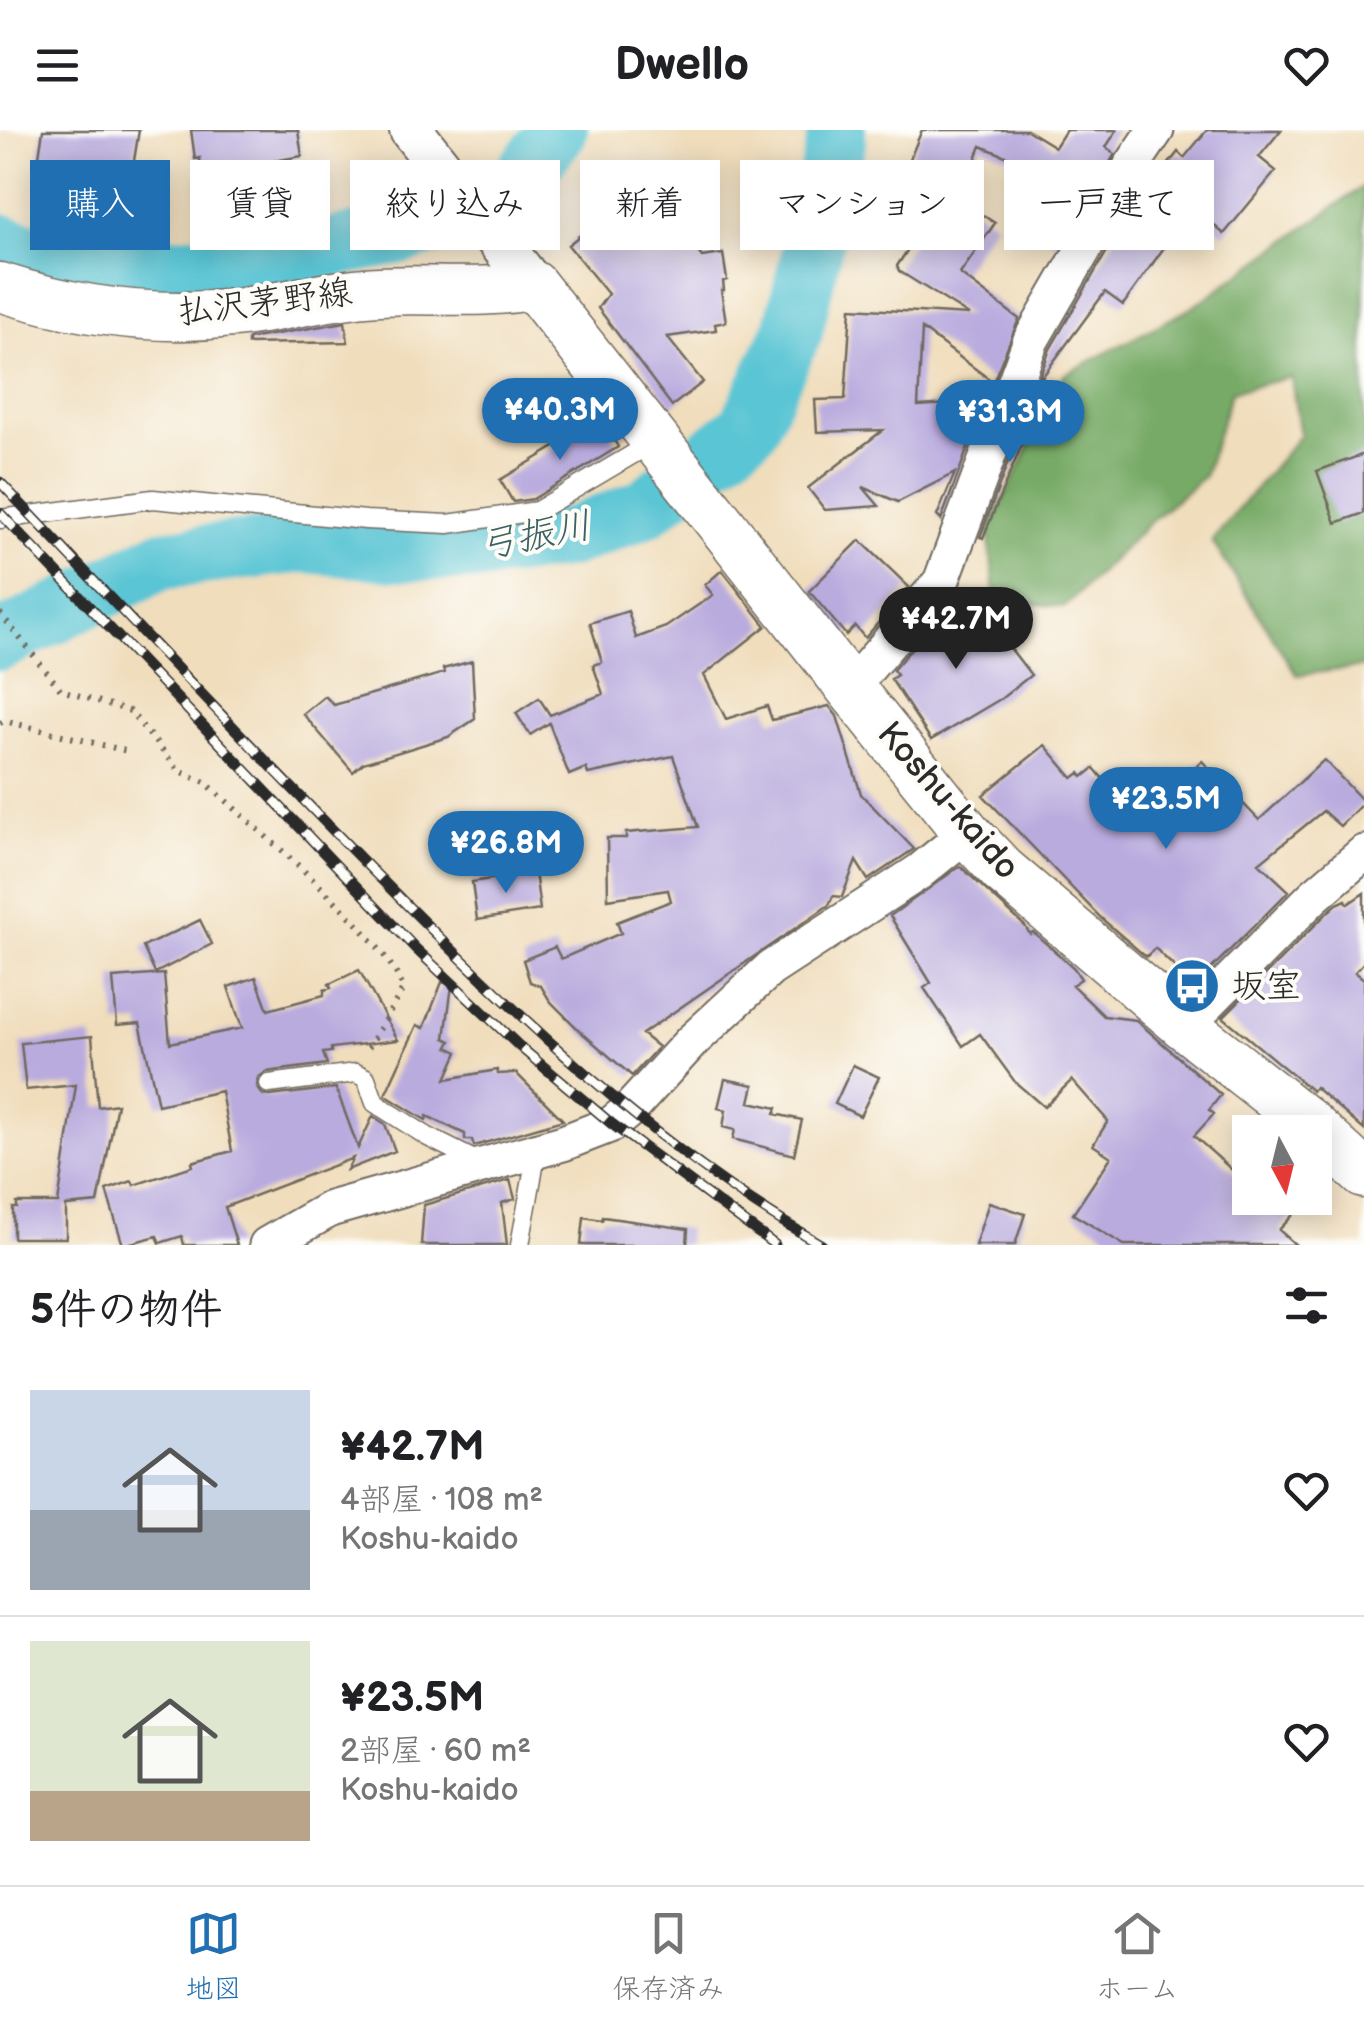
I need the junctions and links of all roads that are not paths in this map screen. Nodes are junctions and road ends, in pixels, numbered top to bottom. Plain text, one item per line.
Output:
1 (410, 130) edge
2 (1156, 130) edge
3 (523, 272) junction
4 (0, 287) edge
5 (657, 440) junction
6 (0, 518) edge
7 (850, 688) junction
8 (968, 833) junction
9 (1364, 854) edge
10 (1185, 1026) junction
11 (268, 1084) dead end
12 (536, 1150) junction
13 (484, 1164) junction
14 (1364, 1174) edge
15 (266, 1245) edge
16 (520, 1245) edge

1 - 3 street, Koshu-kaido
2 - 7 street
3 - 4 main road, 払沢茅野線
3 - 5 main road, Koshu-kaido
5 - 6 lane
5 - 7 main road, Koshu-kaido
7 - 8 main road, Koshu-kaido
8 - 10 main road, Koshu-kaido
8 - 12 street
9 - 10 street
10 - 14 main road, Koshu-kaido
11 - 13 lane
12 - 13 street
12 - 16 lane
13 - 15 street

